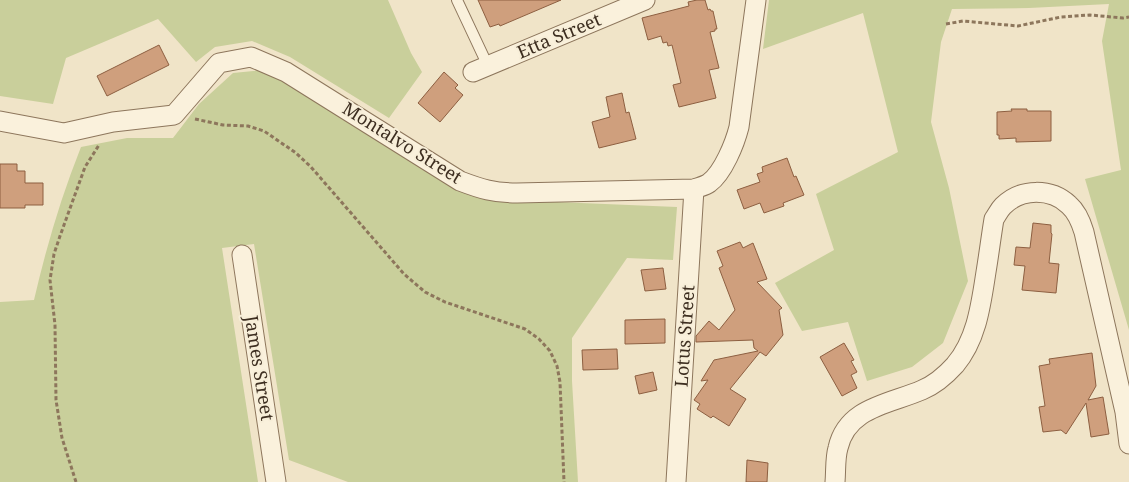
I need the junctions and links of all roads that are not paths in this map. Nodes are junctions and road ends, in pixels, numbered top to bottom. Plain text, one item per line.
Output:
1 (457, 0) edge
2 (645, 0) edge
3 (756, 0) edge
4 (481, 69) joint
5 (0, 121) edge
6 (694, 189) junction
7 (242, 255) dead end
8 (1129, 444) edge
9 (276, 482) edge
10 (676, 482) edge
11 (835, 482) edge

1 - 4 lane
2 - 4 street, Etta Street
3 - 6 street
5 - 6 street, Montalvo Street
6 - 10 street, Lotus Street
7 - 9 street, James Street
8 - 11 street

